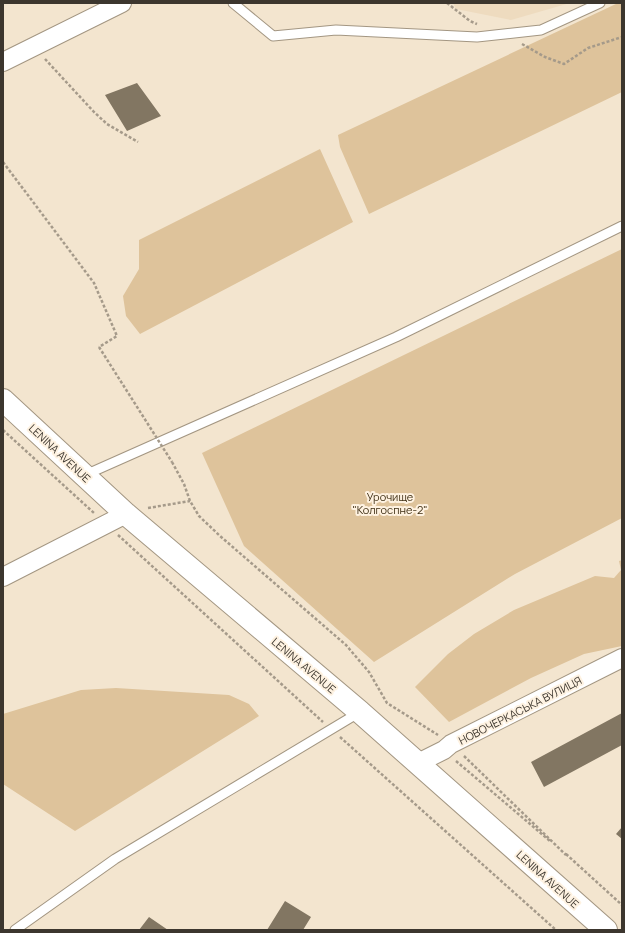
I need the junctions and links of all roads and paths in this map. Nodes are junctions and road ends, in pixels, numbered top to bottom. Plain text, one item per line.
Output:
1 (122, 3) edge
2 (234, 3) edge
3 (600, 3) edge
4 (34, 47) junction
5 (3, 62) edge
6 (138, 142) dead end
7 (3, 162) edge
8 (622, 226) edge
9 (3, 400) edge
10 (3, 430) edge
11 (84, 475) junction
12 (190, 501) junction
13 (97, 516) dead end
14 (120, 523) junction
15 (3, 578) edge
16 (622, 658) edge
17 (360, 712) junction
18 (331, 729) junction
19 (448, 747) junction
20 (418, 763) junction
21 (566, 855) junction
22 (622, 905) edge
23 (600, 928) edge
24 (15, 930) edge
25 (556, 930) edge

1 - 4 street
2 - 3 lane
4 - 5 street
4 - 6 path
7 - 12 path, bridge
8 - 11 lane
9 - 11 main road, LENINA AVENUE
10 - 13 path
11 - 14 main road, LENINA AVENUE
12 - 14 path
12 - 19 path
14 - 15 street
14 - 17 main road, LENINA AVENUE
14 - 18 path
16 - 19 street, НОВОЧЕРКАСЬКА ВУЛИЦЯ
17 - 18 lane
17 - 20 main road, LENINA AVENUE
18 - 24 lane
18 - 25 path
19 - 20 street, НОВОЧЕРКАСЬКА ВУЛИЦЯ
19 - 21 path
19 - 21 path
20 - 23 main road, LENINA AVENUE
21 - 22 path

